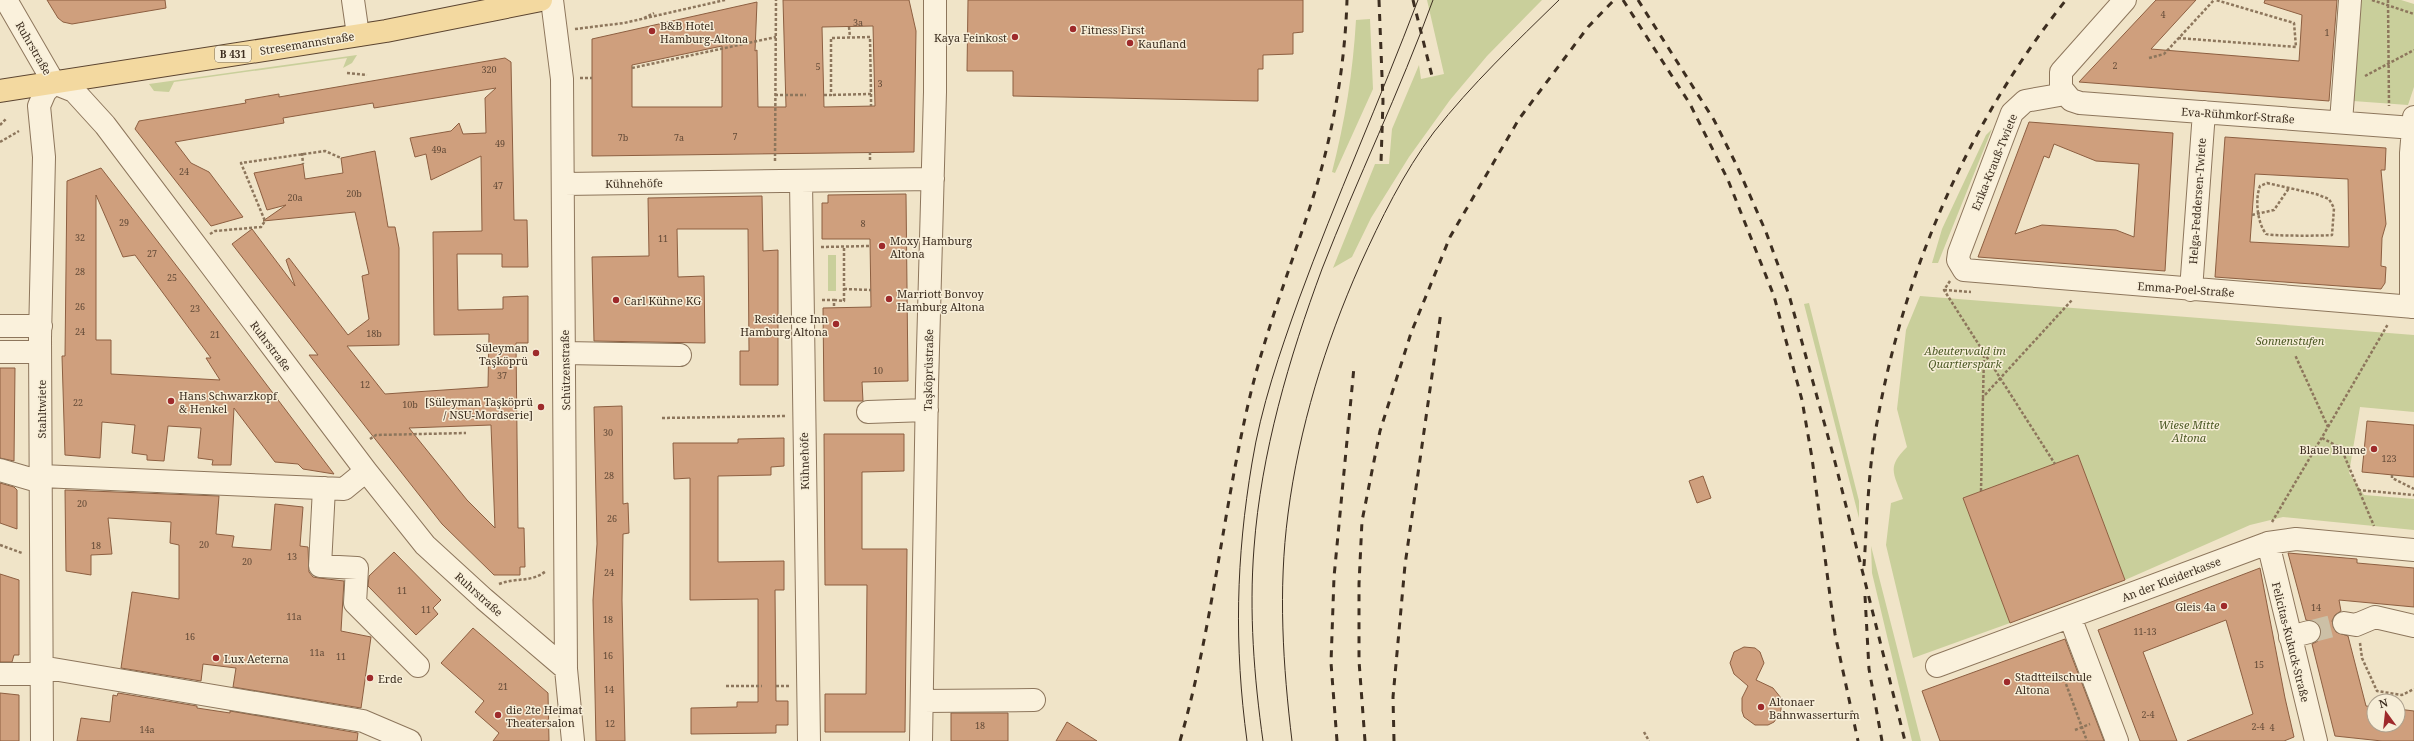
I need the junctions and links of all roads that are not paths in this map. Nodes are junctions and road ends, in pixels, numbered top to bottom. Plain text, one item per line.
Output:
1 (6, 0) edge
2 (353, 0) edge
3 (541, 0) edge
4 (552, 0) edge
5 (934, 0) edge
6 (2125, 0) edge
7 (2350, 0) edge
8 (358, 35) junction
9 (54, 83) junction
10 (0, 91) edge
11 (2065, 94) junction
12 (2204, 112) junction
13 (2341, 122) junction
14 (2413, 124) edge
15 (933, 179) junction
16 (801, 181) junction
17 (564, 184) junction
18 (1960, 266) joint
19 (2191, 290) junction
20 (2413, 307) edge
21 (0, 326) edge
22 (41, 326) junction
23 (0, 352) edge
24 (40, 352) junction
25 (564, 353) junction
26 (680, 355) dead end
27 (927, 410) junction
28 (868, 412) dead end
29 (0, 470) edge
30 (366, 471) junction
31 (41, 479) junction
32 (324, 488) junction
33 (2268, 543) junction
34 (2414, 550) edge
35 (2070, 617) junction
36 (2350, 624) tunnel mouth
37 (2414, 626) edge
38 (418, 666) dead end
39 (1937, 666) dead end
40 (566, 669) junction
41 (41, 671) junction
42 (0, 674) edge
43 (1034, 700) dead end
44 (922, 701) junction
45 (42, 741) edge
46 (410, 741) edge
47 (573, 741) edge
48 (809, 741) edge
49 (921, 741) edge
50 (2117, 741) edge
51 (2316, 741) edge

1 - 9 street, Ruhrstraße
2 - 8 street
3 - 8 main road, Stresemannstraße / B 431
4 - 17 street, Schützenstraße
5 - 15 street, Taşköprüstraße
6 - 11 street
7 - 13 street
8 - 9 main road, Stresemannstraße / B 431
9 - 10 main road, Stresemannstraße / B 431
9 - 22 street, Stahltwiete
9 - 30 street, Ruhrstraße
11 - 12 street, Eva-Rühmkorf-Straße
11 - 18 street, Erika-Krauß-Twiete
12 - 13 street, Eva-Rühmkorf-Straße
12 - 19 street, Helga-Feddersen-Twiete
13 - 14 street, Eva-Rühmkorf-Straße
14 - 20 street
15 - 16 street, Kühnehöfe
15 - 27 street, Taşköprüstraße
16 - 17 street, Kühnehöfe
16 - 48 street, Kühnehöfe
17 - 25 street, Schützenstraße
18 - 19 street, Emma-Poel-Straße
19 - 20 street, Emma-Poel-Straße
21 - 22 street
22 - 24 street, Stahltwiete
23 - 24 street
24 - 31 street, Stahltwiete
25 - 26 street
25 - 40 street, Schützenstraße
27 - 28 street
27 - 44 street, Taşköprüstraße
29 - 31 street
30 - 32 street
30 - 40 street, Ruhrstraße
31 - 32 street
31 - 41 street, Stahltwiete
32 - 38 street
33 - 34 street, An der Kleiderkasse
33 - 35 street, An der Kleiderkasse
33 - 51 street, Felicitas-Kukuck-Straße
35 - 39 street, An der Kleiderkasse
35 - 50 street
36 - 37 street
40 - 47 street, Schützenstraße
41 - 42 street
41 - 45 street, Stahltwiete
41 - 46 street
43 - 44 street
44 - 49 street, Taşköprüstraße

